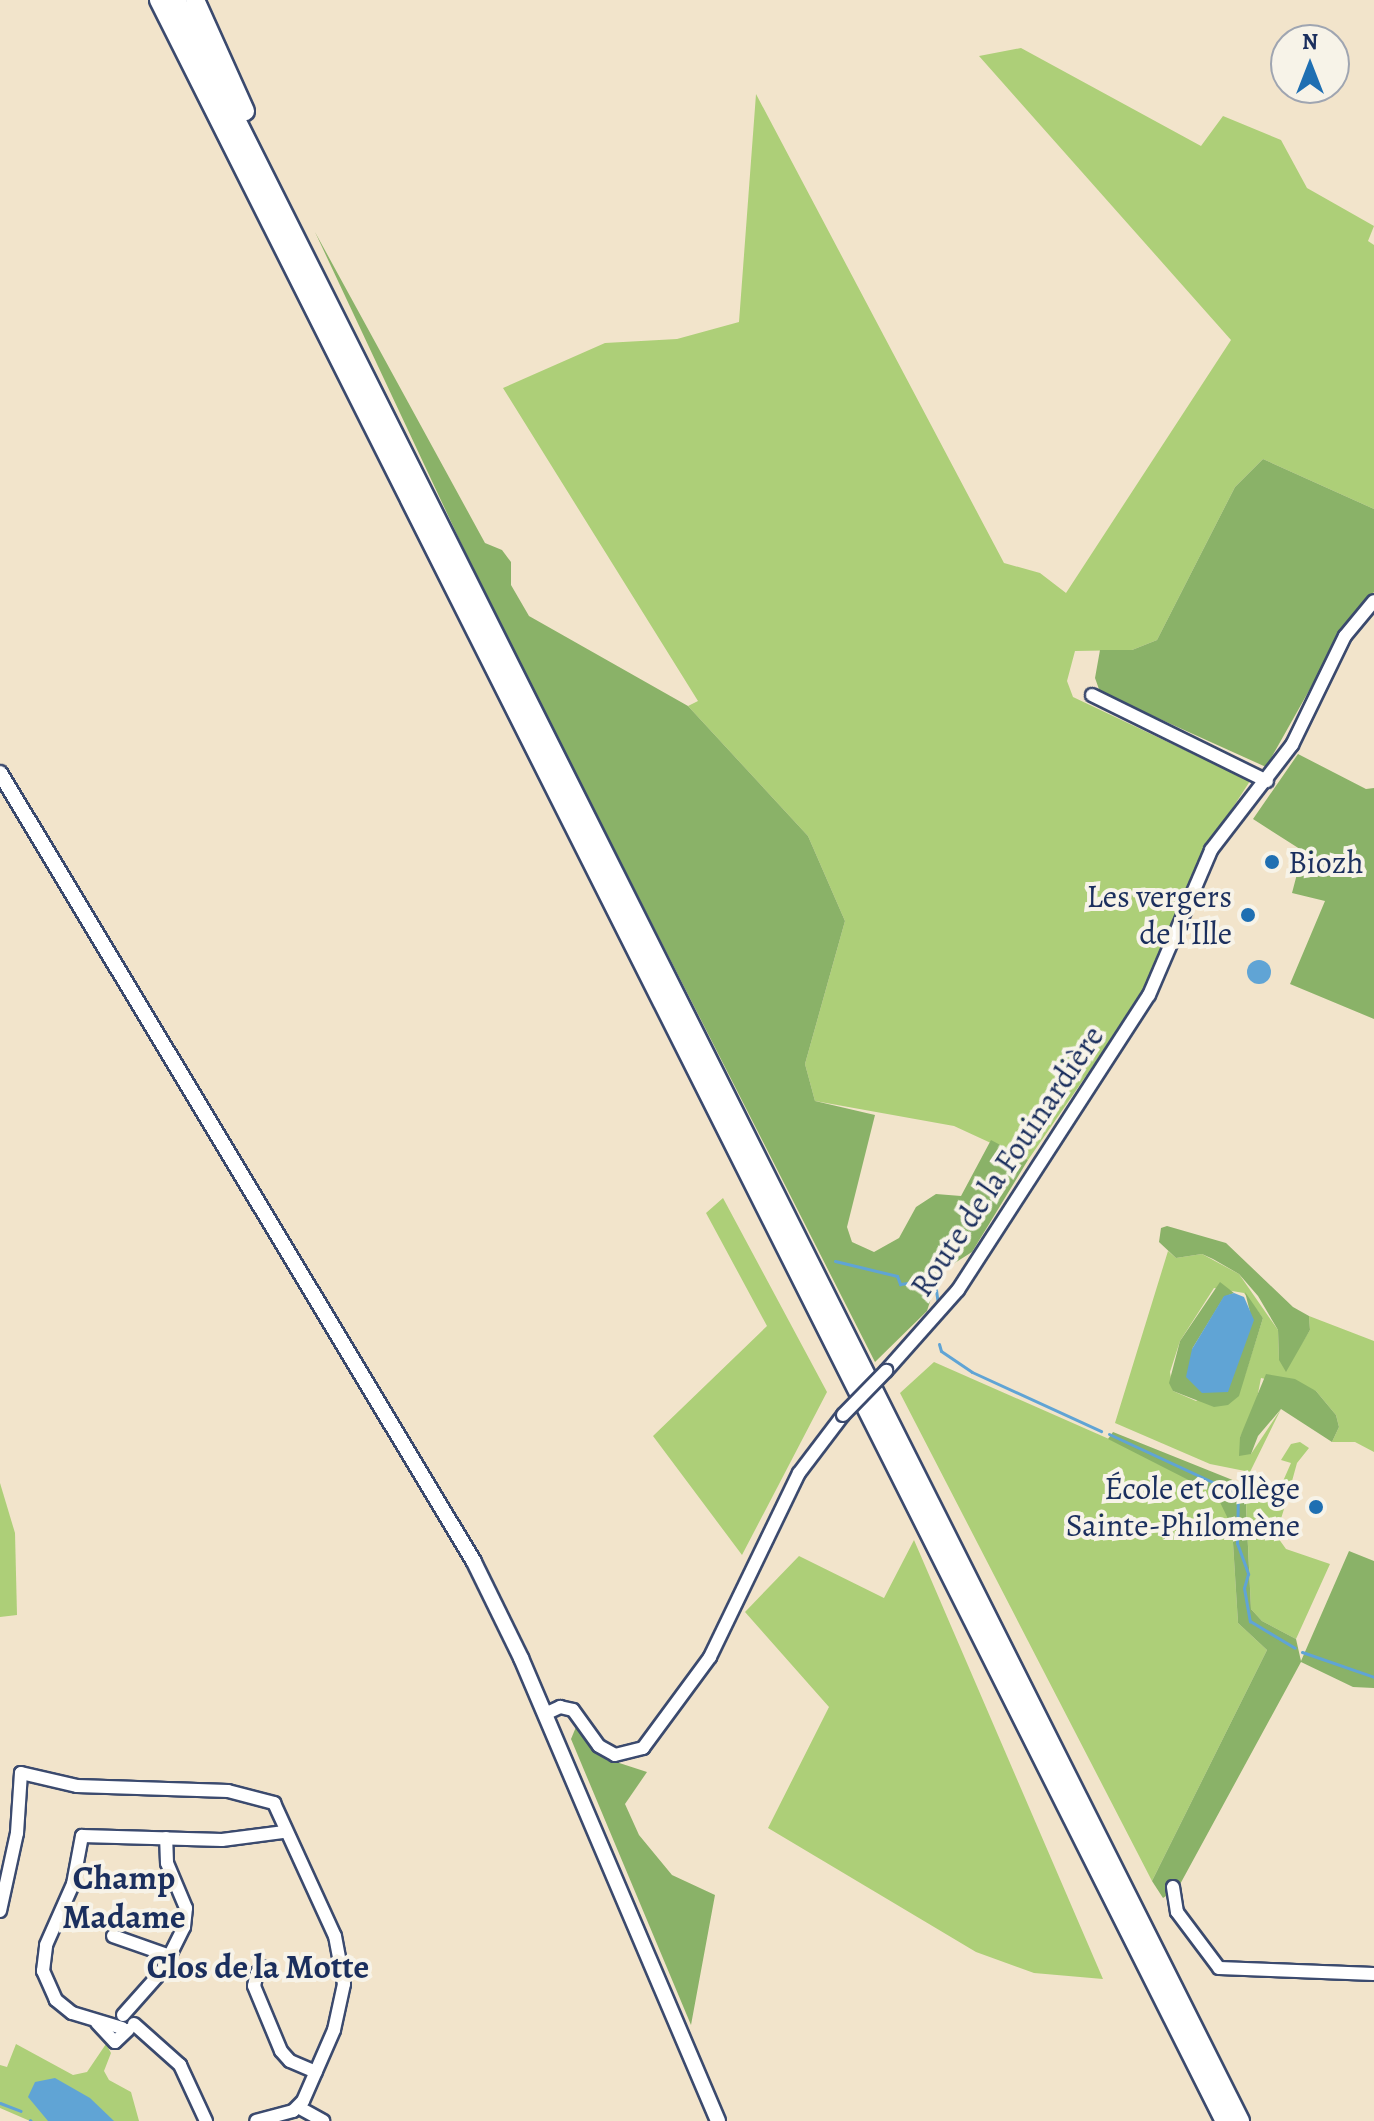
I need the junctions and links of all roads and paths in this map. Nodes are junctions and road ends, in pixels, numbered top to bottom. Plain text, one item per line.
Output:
1 (195, 0) edge
2 (164, 2) edge
3 (288, 225) junction
4 (1374, 601) edge
5 (1092, 695) dead end
6 (0, 773) edge
7 (1267, 781) junction
8 (545, 1714) junction
9 (284, 1832) junction
10 (166, 1838) junction
11 (1173, 1887) dead end
12 (0, 1911) edge
13 (113, 1936) dead end
14 (170, 1956) junction
15 (266, 1967) dead end
16 (1374, 1974) edge
17 (97, 2023) junction
18 (127, 2023) junction
19 (316, 2072) junction
20 (298, 2107) junction
21 (326, 2120) edge
22 (206, 2121) edge
23 (256, 2121) edge
24 (718, 2121) edge
25 (1225, 2121) edge
26 (1240, 2121) edge

1 - 3 highway
2 - 3 highway
2 - 25 highway
3 - 26 highway
4 - 7 street, Route de la Fouinardière
5 - 7 street
6 - 8 main road
7 - 8 street, Route de la Fouinardière, bridge
8 - 24 main road
9 - 10 street
9 - 12 street
9 - 19 street
10 - 14 street
10 - 17 street
11 - 16 street
13 - 14 street
14 - 18 street
15 - 19 street
17 - 18 street
17 - 18 street
18 - 22 street
19 - 20 street
20 - 21 street
20 - 23 street

